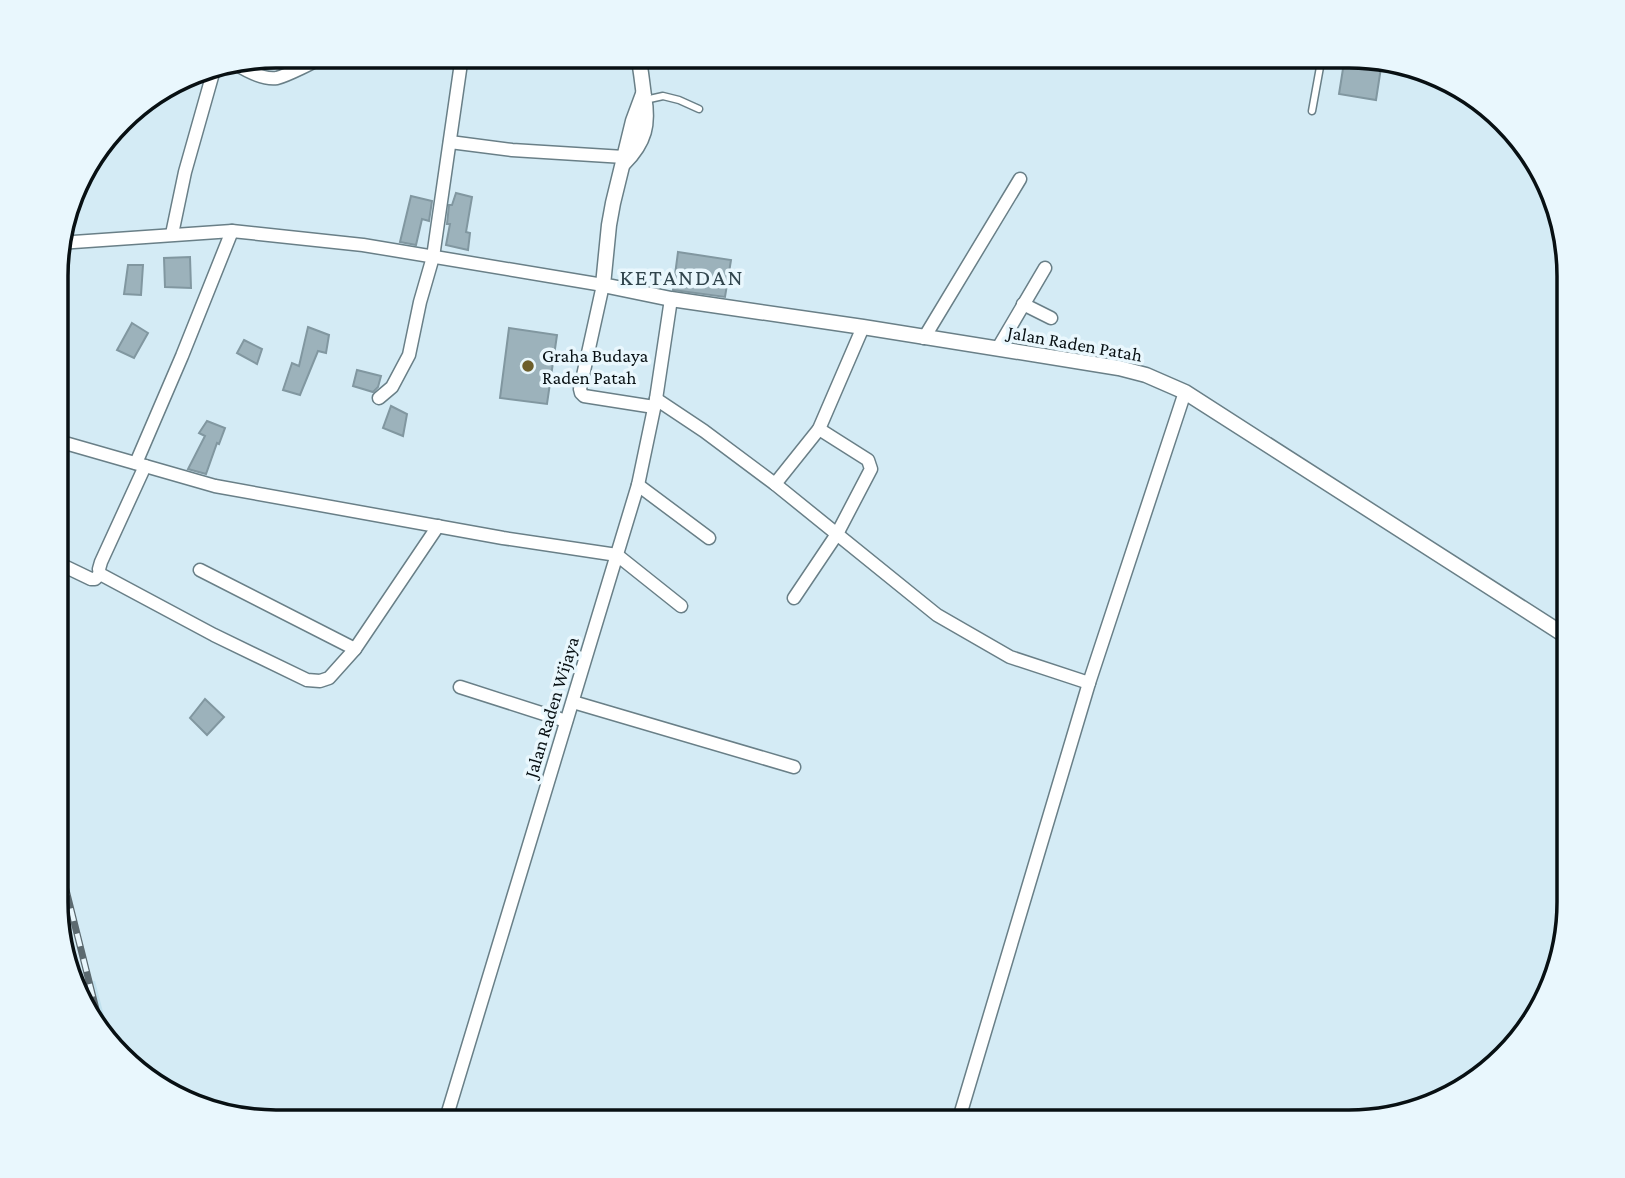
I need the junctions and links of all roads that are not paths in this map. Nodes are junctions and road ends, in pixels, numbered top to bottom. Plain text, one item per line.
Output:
1 (300, 68) edge
2 (460, 68) edge
3 (640, 68) edge
4 (1320, 69) edge
5 (250, 70) edge
6 (209, 79) edge
7 (644, 97) junction
8 (699, 109) dead end
9 (1312, 111) dead end
10 (450, 142) junction
11 (623, 160) junction
12 (1020, 180) dead end
13 (232, 230) junction
14 (172, 234) junction
15 (71, 242) edge
16 (433, 257) junction
17 (1045, 268) dead end
18 (603, 285) junction
19 (671, 299) junction
20 (1023, 304) junction
21 (1051, 318) dead end
22 (863, 327) junction
23 (924, 338) junction
24 (998, 348) junction
25 (1185, 392) junction
26 (379, 398) dead end
27 (655, 403) junction
28 (819, 429) junction
29 (68, 444) edge
30 (141, 464) junction
31 (775, 484) junction
32 (638, 485) junction
33 (438, 526) junction
34 (837, 534) junction
35 (709, 538) dead end
36 (617, 555) junction
37 (68, 568) edge
38 (200, 570) dead end
39 (100, 574) junction
40 (794, 598) dead end
41 (681, 606) dead end
42 (1556, 630) edge
43 (355, 649) junction
44 (1089, 683) junction
45 (460, 687) dead end
46 (573, 702) junction
47 (566, 721) junction
48 (794, 766) dead end
49 (449, 1109) edge
50 (962, 1110) edge

1 - 5 street
2 - 10 street
3 - 7 street
4 - 9 lane
6 - 14 street
7 - 8 lane
7 - 11 street
10 - 11 street
10 - 16 street
11 - 18 street
12 - 23 street
13 - 14 street
13 - 16 street
13 - 30 street
14 - 15 street
16 - 18 street
16 - 26 street
17 - 20 street
18 - 19 street, Jalan Raden Patah
18 - 27 street
19 - 22 street, Jalan Raden Patah
19 - 27 street, Jalan Raden Wijaya
20 - 21 street
20 - 24 street
22 - 23 street, Jalan Raden Patah
22 - 28 street
23 - 24 street, Jalan Raden Patah
24 - 25 street, Jalan Raden Patah
25 - 42 street, Jalan Raden Patah
25 - 44 street
27 - 31 street
27 - 32 street, Jalan Raden Wijaya
28 - 31 street
28 - 34 street
29 - 30 street
30 - 33 street
30 - 39 street
31 - 34 street
32 - 35 street
32 - 36 street, Jalan Raden Wijaya
33 - 36 street
33 - 43 street
34 - 40 street
34 - 44 street
36 - 41 street
36 - 46 street, Jalan Raden Wijaya
37 - 39 street
38 - 43 street
39 - 43 street
44 - 50 street
45 - 47 street
46 - 47 street, Jalan Raden Wijaya
46 - 48 street
47 - 49 street, Jalan Raden Wijaya

